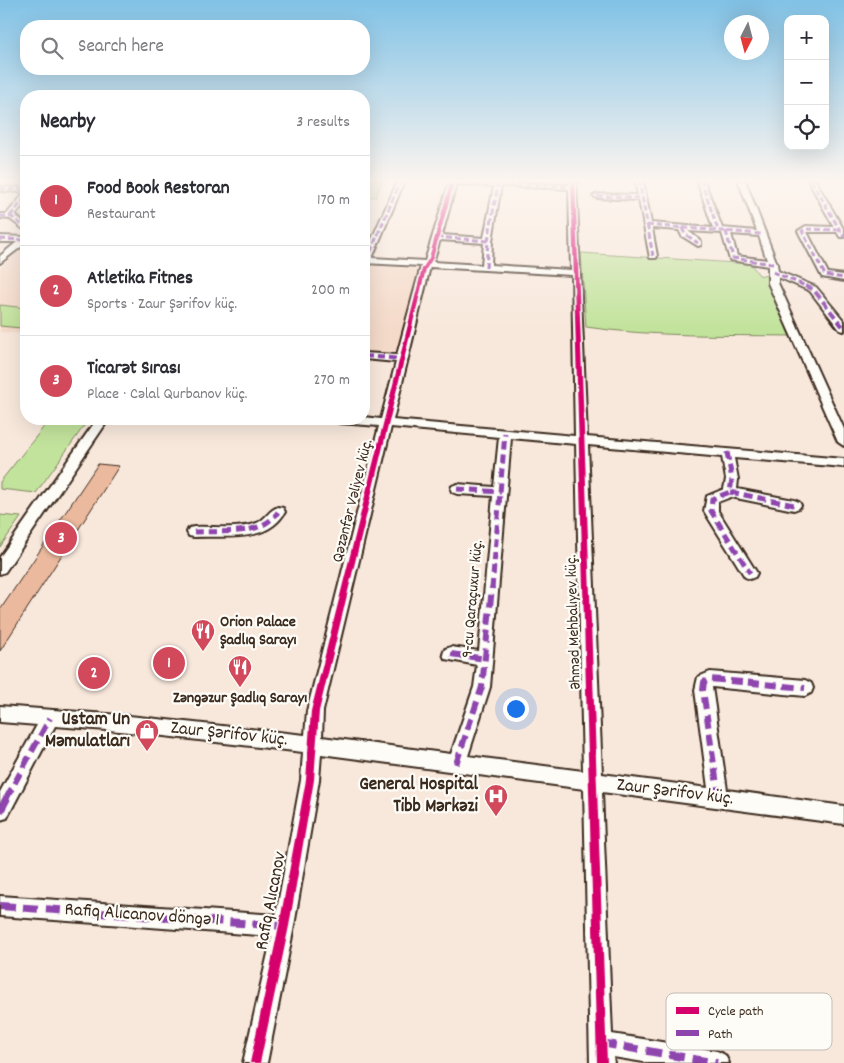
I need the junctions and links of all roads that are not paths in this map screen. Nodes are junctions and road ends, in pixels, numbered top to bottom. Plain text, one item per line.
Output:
1 (378, 230) edge
2 (439, 230) edge
3 (490, 230) edge
4 (575, 230) edge
5 (648, 230) edge
6 (683, 230) edge
7 (703, 230) edge
8 (759, 230) edge
9 (804, 230) edge
10 (818, 230) edge
11 (722, 231) junction
12 (842, 233) edge
13 (761, 234) junction
14 (437, 237) junction
15 (0, 239) edge
16 (20, 239) edge
17 (488, 241) junction
18 (698, 243) dead end
19 (20, 244) edge
20 (370, 249) edge
21 (653, 256) dead end
22 (0, 260) edge
23 (370, 260) edge
24 (427, 264) junction
25 (486, 268) junction
26 (773, 268) junction
27 (576, 273) junction
28 (844, 278) edge
29 (844, 328) edge
30 (370, 356) edge
31 (403, 359) junction
32 (370, 422) edge
33 (387, 423) junction
34 (99, 425) edge
35 (504, 433) junction
36 (582, 440) junction
37 (844, 442) edge
38 (726, 452) junction
39 (844, 463) edge
40 (457, 489) dead end
41 (501, 492) junction
42 (730, 492) junction
43 (794, 505) dead end
44 (278, 512) dead end
45 (194, 532) dead end
46 (0, 568) edge
47 (750, 574) dead end
48 (451, 654) dead end
49 (486, 659) junction
50 (805, 688) dead end
51 (0, 714) edge
52 (50, 718) junction
53 (312, 744) junction
54 (456, 764) junction
55 (593, 782) junction
56 (719, 798) junction
57 (0, 812) edge
58 (844, 815) edge
59 (0, 906) edge
60 (284, 926) junction
61 (601, 1053) edge
62 (255, 1063) edge
63 (717, 1063) edge

1 - 20 street
2 - 14 street, Qəzənfər Vəliyev küç.
3 - 17 street
4 - 27 street, Əhməd Mehbalıyev küç.
5 - 21 street
6 - 18 street
7 - 11 street
8 - 13 street
9 - 28 street
10 - 12 street
11 - 13 street
11 - 26 street
13 - 26 street
14 - 17 street
14 - 24 street, Qəzənfər Vəliyev küç.
15 - 16 street
17 - 25 street
19 - 22 street
23 - 24 street
24 - 25 street
24 - 31 street, Qəzənfər Vəliyev küç.
25 - 27 street
26 - 29 street
26 - 37 street
27 - 36 street, Əhməd Mehbalıyev küç.
30 - 31 street
31 - 33 street, Qəzənfər Vəliyev küç.
32 - 33 street
33 - 35 street
33 - 53 street, Qəzənfər Vəliyev küç.
34 - 46 street
35 - 36 street
35 - 41 street, 9-cu Qaraçuxur küç.
36 - 38 street
36 - 55 street, Əhməd Mehbalıyev küç.
38 - 39 street
38 - 42 street
40 - 41 street
41 - 49 street, 9-cu Qaraçuxur küç.
42 - 43 street
42 - 47 street
44 - 45 street
48 - 49 street
49 - 54 street, 9-cu Qaraçuxur küç.
50 - 56 street
51 - 52 street, Zaur Şərifov küç.
52 - 53 street, Zaur Şərifov küç.
52 - 57 street
53 - 54 street, Zaur Şərifov küç.
53 - 60 street, Rafiq Alıcanov
54 - 55 street, Zaur Şərifov küç.
55 - 56 street, Zaur Şərifov küç.
55 - 61 street, Əhməd Mehbalıyev küç.
56 - 58 street, Zaur Şərifov küç.
59 - 60 street, Rafiq Alıcanov döngə 1
60 - 62 street, Rafiq Alıcanov
61 - 63 street

